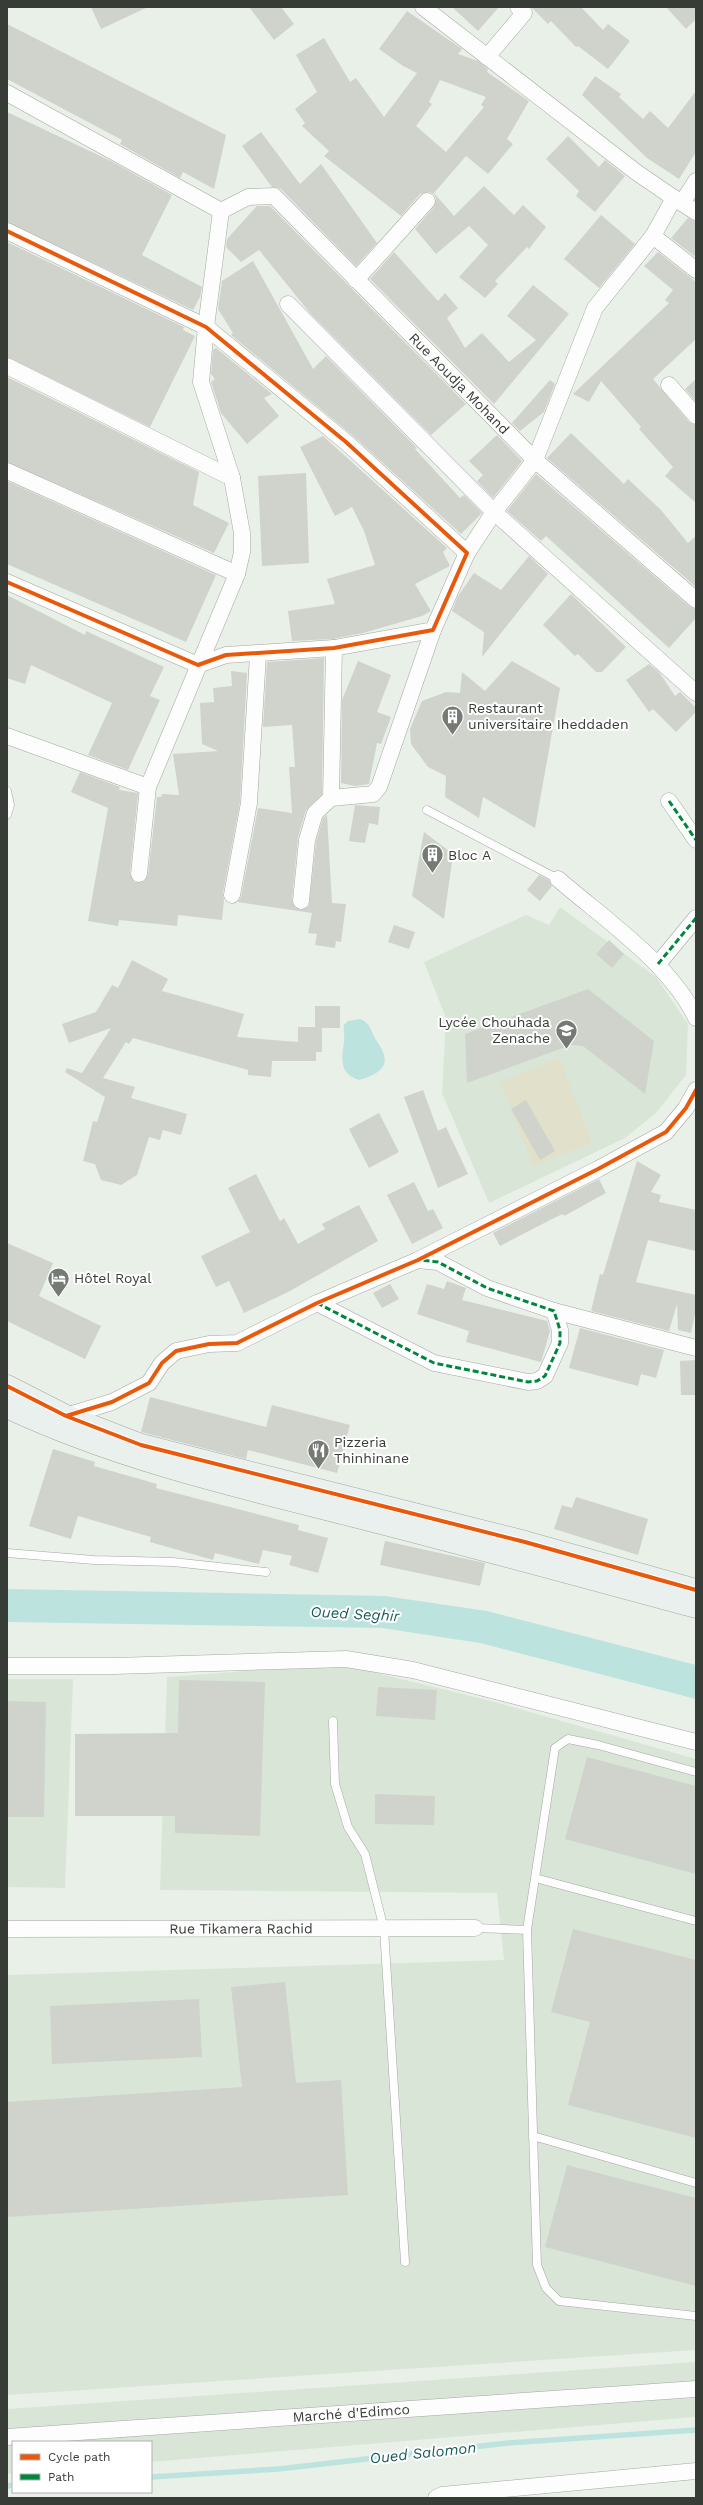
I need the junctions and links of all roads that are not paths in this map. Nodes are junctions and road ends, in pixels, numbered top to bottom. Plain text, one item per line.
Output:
1 (423, 7) edge
2 (518, 7) edge
3 (487, 56) junction
4 (7, 93) edge
5 (696, 181) edge
6 (678, 200) junction
7 (427, 201) dead end
8 (221, 211) junction
9 (696, 212) edge
10 (7, 231) edge
11 (653, 236) junction
12 (696, 270) edge
13 (356, 280) junction
14 (288, 304) dead end
15 (206, 327) junction
16 (7, 366) edge
17 (669, 385) dead end
18 (696, 416) edge
19 (535, 460) junction
20 (7, 471) edge
21 (232, 478) junction
22 (494, 512) junction
23 (466, 553) junction
24 (237, 574) junction
25 (7, 582) edge
26 (696, 600) edge
27 (433, 630) junction
28 (334, 648) junction
29 (258, 655) junction
30 (198, 665) junction
31 (696, 693) edge
32 (7, 736) edge
33 (148, 787) junction
34 (7, 790) edge
35 (331, 798) junction
36 (669, 801) dead end
37 (427, 810) dead end
38 (7, 815) edge
39 (696, 840) edge
40 (139, 874) dead end
41 (558, 879) joint
42 (232, 895) dead end
43 (301, 901) dead end
44 (696, 918) edge
45 (658, 964) junction
46 (696, 1018) edge
47 (696, 1090) edge
48 (418, 1260) junction
49 (317, 1303) junction
50 (554, 1311) junction
51 (696, 1348) edge
52 (7, 1386) edge
53 (7, 1407) edge
54 (66, 1416) junction
55 (7, 1553) edge
56 (266, 1572) dead end
57 (696, 1590) edge
58 (696, 1607) edge
59 (7, 1666) edge
60 (333, 1721) dead end
61 (696, 1742) edge
62 (696, 1772) edge
63 (535, 1878) junction
64 (696, 1921) edge
65 (384, 1928) junction
66 (475, 1928) joint
67 (7, 1929) edge
68 (527, 1930) junction
69 (533, 2136) junction
70 (696, 2183) edge
71 (405, 2262) dead end
72 (696, 2316) edge
73 (696, 2389) edge
74 (7, 2437) edge
75 (696, 2471) edge
76 (436, 2498) edge

1 - 3 street
2 - 3 street
3 - 6 street
4 - 8 street
5 - 6 street
6 - 9 street
6 - 11 street
7 - 13 street
8 - 13 street, Rue Aoudja Mohand
8 - 15 street
10 - 15 street
11 - 12 street
11 - 19 street
13 - 19 street, Rue Aoudja Mohand
14 - 22 street
15 - 21 street
15 - 23 street
16 - 21 street
17 - 18 street
19 - 22 street
19 - 26 street, Rue Aoudja Mohand
20 - 24 street
21 - 24 street
22 - 23 street
22 - 31 street
23 - 27 street
24 - 30 street
25 - 30 street
27 - 28 street
27 - 35 street
28 - 29 street
28 - 35 street
29 - 30 street
29 - 42 street
30 - 33 street
32 - 33 street
33 - 40 street
34 - 38 lane
35 - 43 street
36 - 39 street
37 - 41 lane
41 - 45 street
44 - 45 street
45 - 46 street
47 - 48 street
48 - 49 street
48 - 50 street
49 - 50 street
49 - 54 street
50 - 51 street
52 - 54 street
53 - 58 street
54 - 57 street
55 - 56 lane
59 - 61 street
60 - 65 lane
62 - 63 lane
63 - 64 lane
63 - 68 lane
65 - 66 street, Rue Tikamera Rachid
65 - 67 street, Rue Tikamera Rachid
65 - 71 lane
66 - 68 lane
68 - 69 lane
69 - 70 lane
69 - 72 lane
73 - 74 street, Marché d'Edimco
75 - 76 street

